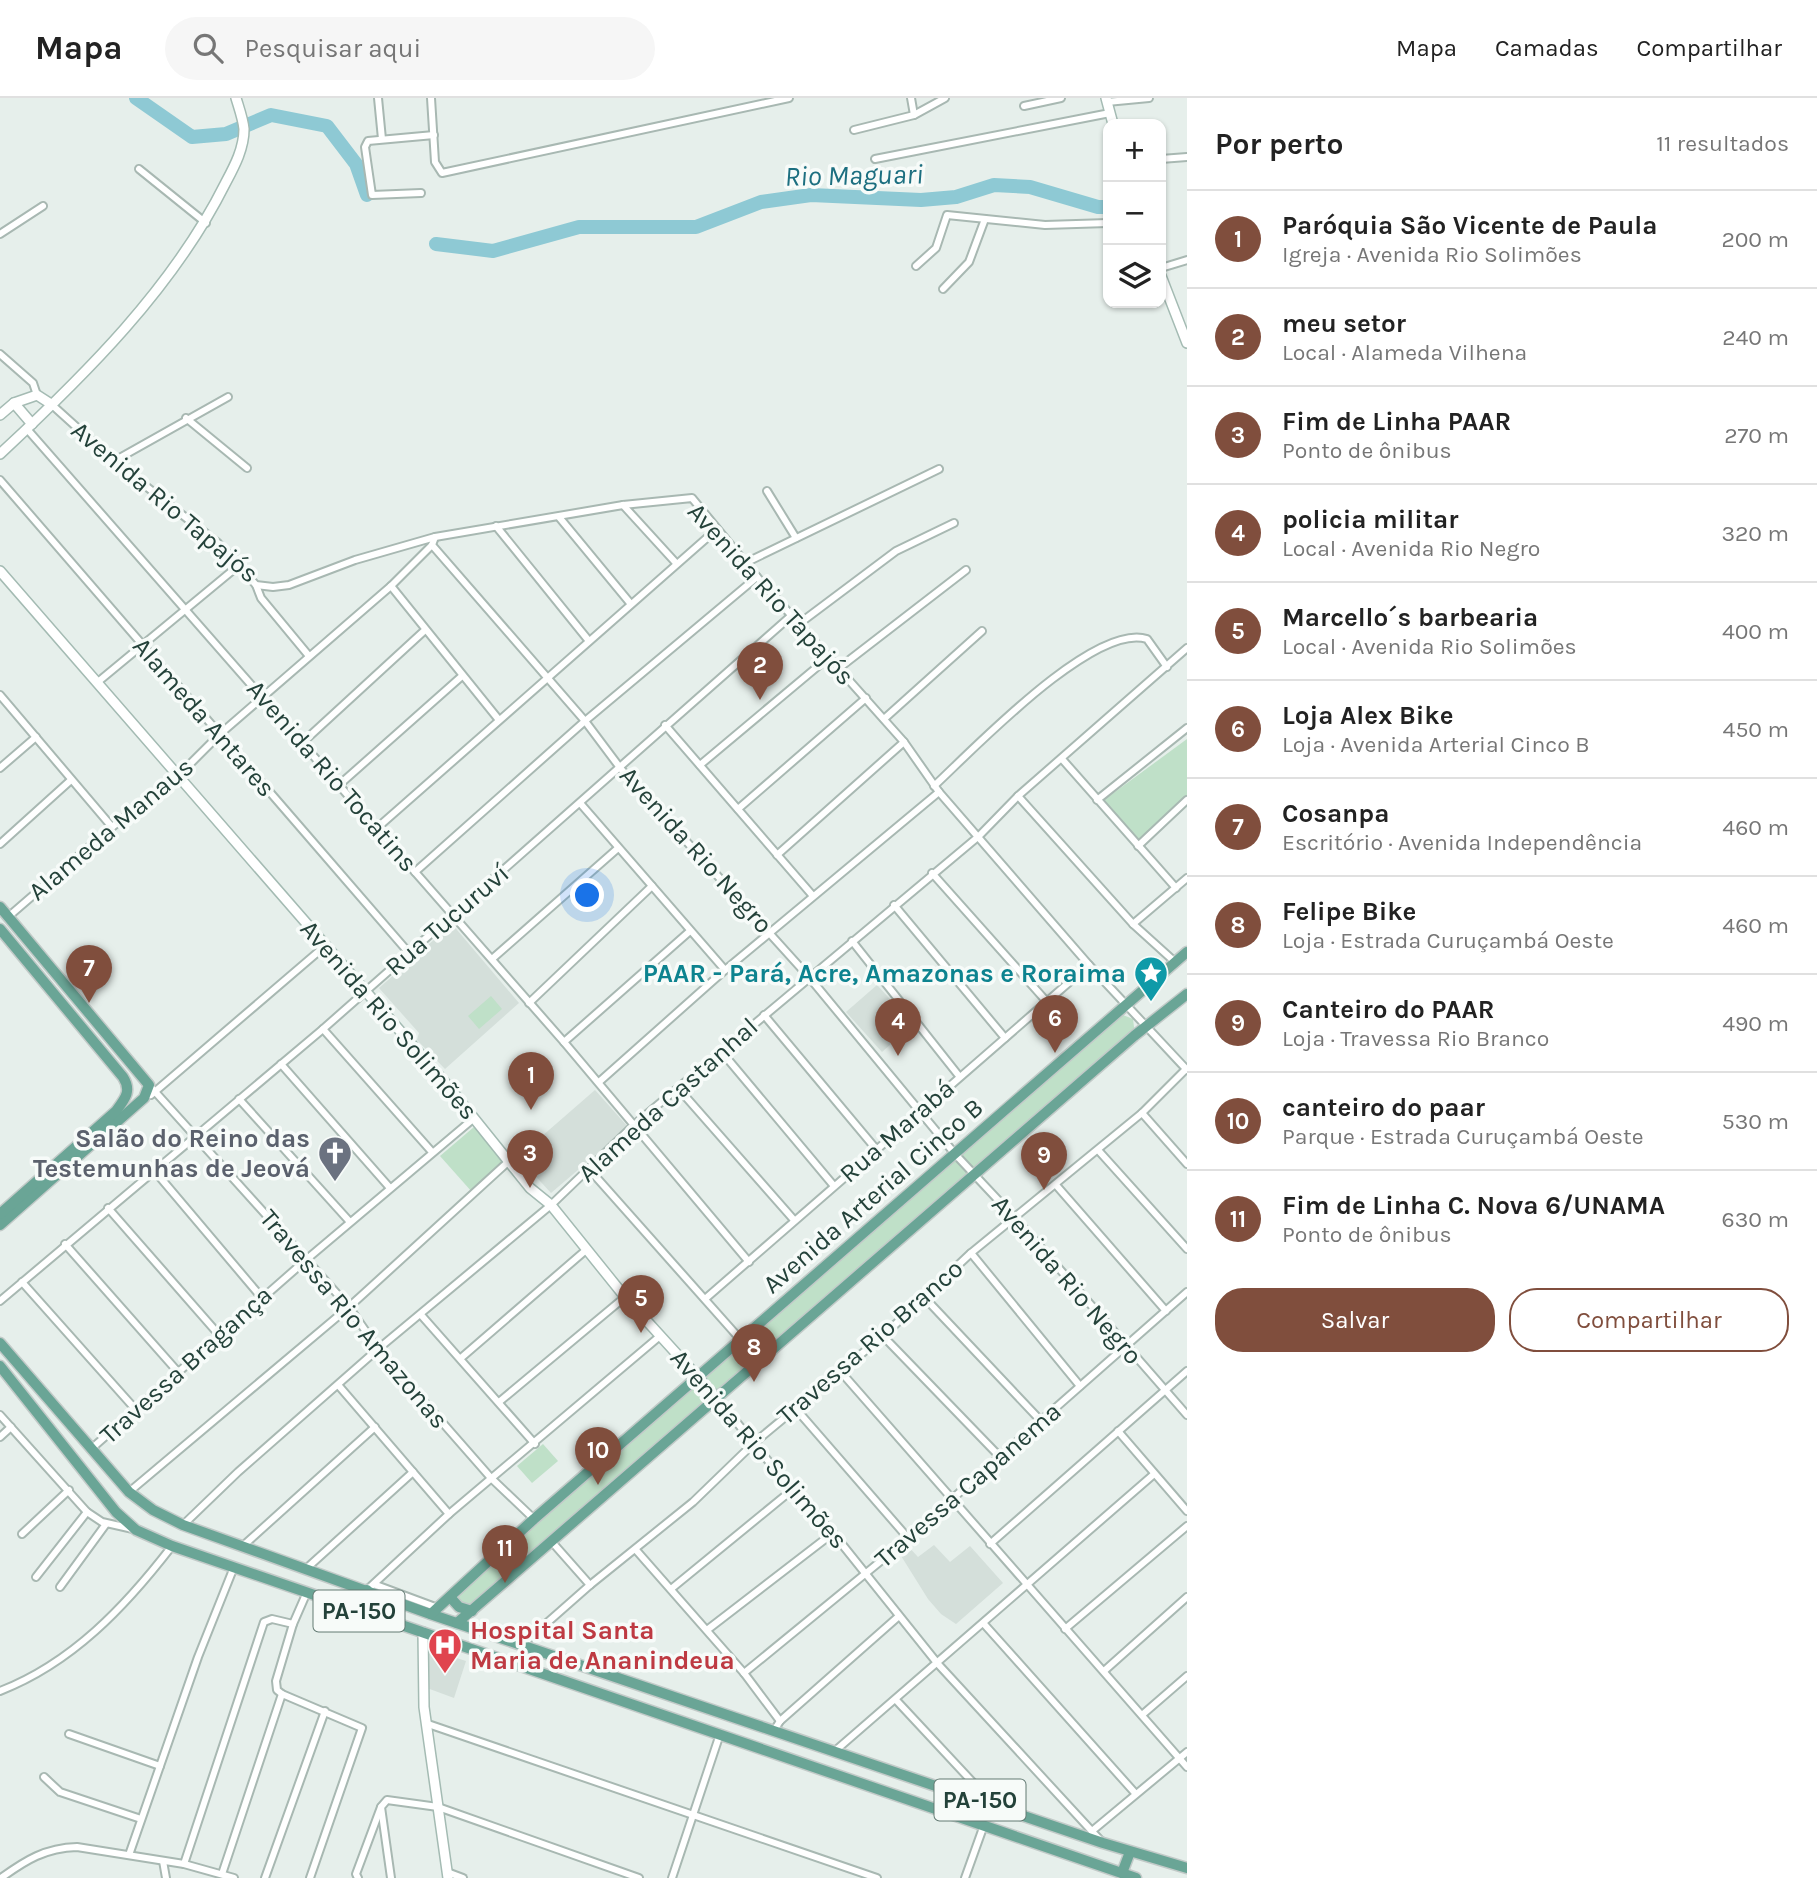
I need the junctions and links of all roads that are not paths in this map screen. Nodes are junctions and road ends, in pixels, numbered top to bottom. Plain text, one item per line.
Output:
1 (236, 98) edge
2 (378, 98) edge
3 (431, 98) edge
4 (789, 98) edge
5 (911, 98) edge
6 (945, 98) edge
7 (1061, 98) edge
8 (1149, 98) edge
9 (1106, 100) edge
10 (764, 101) edge
11 (1024, 106) dead end
12 (1110, 113) junction
13 (914, 114) junction
14 (1112, 119) edge
15 (853, 130) dead end
16 (434, 135) junction
17 (382, 139) junction
18 (1187, 157) edge
19 (875, 159) dead end
20 (1166, 159) edge
21 (139, 169) dead end
22 (421, 193) dead end
23 (43, 206) dead end
24 (985, 219) junction
25 (206, 223) junction
26 (1103, 223) edge
27 (0, 234) edge
28 (1187, 260) edge
29 (916, 266) dead end
30 (1166, 266) edge
31 (1166, 286) edge
32 (943, 289) dead end
33 (1183, 318) edge
34 (1187, 343) edge
35 (0, 354) edge
36 (37, 395) junction
37 (228, 397) dead end
38 (14, 403) junction
39 (51, 404) junction
40 (0, 415) edge
41 (186, 418) junction
42 (29, 426) junction
43 (0, 454) edge
44 (114, 461) junction
45 (247, 468) dead end
46 (939, 469) dead end
47 (0, 480) edge
48 (767, 491) dead end
49 (623, 505) junction
50 (559, 517) junction
51 (954, 523) dead end
52 (496, 526) junction
53 (717, 529) junction
54 (435, 537) junction
55 (796, 538) junction
56 (432, 545) junction
57 (676, 563) junction
58 (745, 563) junction
59 (238, 566) junction
60 (966, 570) dead end
61 (0, 571) edge
62 (757, 578) junction
63 (256, 585) junction
64 (391, 586) junction
65 (630, 603) junction
66 (185, 609) junction
67 (792, 615) junction
68 (800, 623) junction
69 (424, 631) junction
70 (982, 631) dead end
71 (589, 640) junction
72 (142, 646) junction
73 (1187, 649) edge
74 (309, 656) junction
75 (829, 657) junction
76 (1167, 667) junction
77 (839, 668) junction
78 (462, 676) junction
79 (548, 680) junction
80 (99, 681) junction
81 (0, 695) edge
82 (263, 696) junction
83 (866, 698) junction
84 (884, 719) junction
85 (499, 720) junction
86 (585, 721) junction
87 (665, 724) junction
88 (1187, 728) edge
89 (220, 734) junction
90 (36, 737) junction
91 (904, 742) junction
92 (302, 743) junction
93 (1062, 759) junction
94 (700, 765) junction
95 (0, 768) edge
96 (621, 769) junction
97 (177, 777) junction
98 (71, 780) junction
99 (339, 785) junction
100 (936, 789) junction
101 (1018, 796) junction
102 (1097, 800) junction
103 (1187, 800) edge
104 (580, 803) junction
105 (738, 809) junction
106 (112, 827) junction
107 (377, 828) junction
108 (978, 836) junction
109 (0, 844) edge
110 (1138, 846) junction
111 (617, 849) junction
112 (777, 855) junction
113 (415, 872) junction
114 (932, 873) junction
115 (1187, 878) edge
116 (652, 886) junction
117 (1176, 888) junction
118 (813, 896) junction
119 (894, 905) junction
120 (0, 908) edge
121 (453, 915) junction
122 (4, 916) edge
123 (1133, 924) junction
124 (0, 929) edge
125 (690, 931) junction
126 (770, 933) junction
127 (852, 941) junction
128 (325, 946) junction
129 (1187, 952) edge
130 (409, 953) junction
131 (492, 959) junction
132 (1175, 962) junction
133 (1089, 965) junction
134 (726, 970) junction
135 (809, 976) junction
136 (363, 991) junction
137 (1187, 994) edge
138 (1047, 1002) junction
139 (529, 1003) junction
140 (1127, 1005) junction
141 (764, 1015) junction
142 (1148, 1024) junction
143 (323, 1029) junction
144 (1005, 1038) junction
145 (564, 1042) junction
146 (721, 1052) junction
147 (281, 1064) junction
148 (1187, 1069) edge
149 (959, 1076) junction
150 (598, 1082) junction
151 (678, 1088) junction
152 (152, 1089) junction
153 (239, 1099) junction
154 (919, 1112) junction
155 (1142, 1113) junction
156 (473, 1119) junction
157 (635, 1124) junction
158 (194, 1137) junction
159 (876, 1149) junction
160 (1098, 1150) junction
161 (432, 1152) junction
162 (954, 1153) junction
163 (509, 1161) junction
164 (1187, 1164) edge
165 (153, 1169) junction
166 (589, 1169) junction
167 (975, 1176) junction
168 (1056, 1185) junction
169 (834, 1186) junction
170 (390, 1188) junction
171 (551, 1205) junction
172 (108, 1208) junction
173 (0, 1214) edge
174 (1016, 1218) junction
175 (794, 1220) junction
176 (349, 1222) junction
177 (0, 1225) edge
178 (65, 1244) junction
179 (1187, 1249) edge
180 (586, 1250) junction
181 (971, 1253) junction
182 (307, 1259) junction
183 (749, 1262) junction
184 (22, 1282) junction
185 (1187, 1292) edge
186 (625, 1297) junction
187 (924, 1297) junction
188 (262, 1298) junction
189 (705, 1299) junction
190 (0, 1301) edge
191 (349, 1307) junction
192 (1166, 1311) junction
193 (422, 1316) junction
194 (219, 1336) junction
195 (660, 1336) junction
196 (883, 1336) junction
197 (740, 1339) junction
198 (0, 1343) edge
199 (1124, 1347) junction
200 (378, 1349) junction
201 (461, 1358) junction
202 (0, 1366) edge
203 (1187, 1371) edge
204 (178, 1372) junction
205 (841, 1372) junction
206 (698, 1376) junction
207 (339, 1386) junction
208 (1080, 1386) junction
209 (1164, 1390) junction
210 (716, 1397) junction
211 (499, 1402) junction
212 (796, 1409) junction
213 (136, 1410) junction
214 (0, 1415) edge
215 (1187, 1415) edge
216 (1041, 1421) junction
217 (10, 1427) junction
218 (375, 1427) junction
219 (1118, 1431) junction
220 (0, 1437) edge
221 (754, 1443) junction
222 (535, 1444) junction
223 (91, 1449) junction
224 (1001, 1458) junction
225 (413, 1472) junction
226 (1153, 1475) junction
227 (491, 1478) junction
228 (69, 1490) junction
229 (792, 1490) junction
230 (129, 1492) junction
231 (953, 1498) junction
232 (1187, 1511) edge
233 (87, 1512) junction
234 (449, 1514) junction
235 (534, 1519) junction
236 (106, 1524) junction
237 (183, 1525) junction
238 (1187, 1526) edge
239 (136, 1530) junction
240 (833, 1533) junction
241 (22, 1534) dead end
242 (908, 1538) junction
243 (552, 1542) junction
244 (990, 1544) junction
245 (244, 1545) junction
246 (172, 1546) junction
247 (636, 1550) junction
248 (234, 1567) junction
249 (307, 1568) junction
250 (866, 1574) junction
251 (36, 1577) dead end
252 (590, 1585) junction
253 (1028, 1585) junction
254 (60, 1587) dead end
255 (371, 1588) junction
256 (671, 1589) junction
257 (307, 1592) junction
258 (450, 1597) junction
259 (1187, 1597) edge
260 (353, 1609) junction
261 (435, 1611) junction
262 (472, 1611) junction
263 (899, 1616) junction
264 (457, 1623) junction
265 (984, 1623) junction
266 (293, 1624) junction
267 (1065, 1629) junction
268 (707, 1630) junction
269 (423, 1632) junction
270 (523, 1644) junction
271 (938, 1664) junction
272 (1104, 1671) junction
273 (744, 1673) junction
274 (1187, 1676) edge
275 (0, 1691) edge
276 (282, 1694) junction
277 (896, 1700) junction
278 (326, 1710) junction
279 (1142, 1714) junction
280 (428, 1724) junction
281 (777, 1725) junction
282 (69, 1734) dead end
283 (720, 1734) junction
284 (835, 1751) junction
285 (1187, 1752) edge
286 (1178, 1760) junction
287 (160, 1766) junction
288 (1187, 1767) edge
289 (44, 1777) dead end
290 (1135, 1793) junction
291 (993, 1805) junction
292 (381, 1807) junction
293 (438, 1807) junction
294 (694, 1816) junction
295 (141, 1819) junction
296 (984, 1825) junction
297 (1092, 1831) junction
298 (1103, 1843) junction
299 (1129, 1852) junction
300 (129, 1855) junction
301 (163, 1861) junction
302 (184, 1864) junction
303 (1187, 1868) edge
304 (1122, 1872) junction
305 (222, 1874) junction
306 (448, 1875) edge
307 (357, 1876) edge
308 (1, 1878) edge
309 (166, 1878) edge
310 (234, 1878) edge
311 (265, 1878) edge
312 (310, 1878) edge
313 (391, 1878) edge
314 (463, 1878) edge
315 (639, 1878) edge
316 (672, 1878) edge
317 (877, 1878) edge
318 (965, 1878) edge
319 (1136, 1878) edge

1 - 25 main road
2 - 17 street
3 - 16 street
4 - 10 street
5 - 13 street
6 - 13 street
7 - 11 street
8 - 9 street
9 - 12 main road
10 - 16 street
12 - 14 main road
12 - 19 street
13 - 15 street
16 - 17 street
17 - 22 street
18 - 20 street
21 - 25 street
23 - 27 street
24 - 26 street
24 - 29 street
24 - 32 street
25 - 39 main road
28 - 30 street
31 - 33 main road
33 - 34 main road
35 - 36 street
36 - 38 main road
36 - 39 main road
37 - 41 street
38 - 40 main road
38 - 42 main road
39 - 42 main road
39 - 44 street, Avenida Rio Tapajós
41 - 44 street
41 - 45 street
42 - 43 main road
42 - 66 street, Avenida Rio Tocatins
44 - 59 street, Avenida Rio Tapajós
46 - 55 street
47 - 72 street, Alameda Antares
48 - 55 street
49 - 50 street, Avenida Rio Tapajós
49 - 53 street, Avenida Rio Tapajós
49 - 57 street
50 - 52 street, Avenida Rio Tapajós
50 - 65 street
51 - 68 street
52 - 54 street, Avenida Rio Tapajós
52 - 71 street
53 - 57 street
53 - 58 street, Avenida Rio Tapajós
54 - 56 street
54 - 63 street, Avenida Rio Tapajós
55 - 58 street
56 - 64 street, Alameda Manaus
56 - 79 street, Avenida Rio Negro
57 - 65 street
58 - 62 street, Avenida Rio Tapajós
59 - 63 street, Avenida Rio Tapajós
59 - 66 street
60 - 77 street
61 - 80 main road, Avenida Rio Solimões
62 - 67 street, Avenida Rio Tapajós
62 - 86 street
63 - 74 street
64 - 69 street
64 - 74 street, Alameda Manaus
65 - 71 street
66 - 72 street
66 - 82 street, Avenida Rio Tocatins
67 - 68 street, Avenida Rio Tapajós
67 - 87 street, Rua Tucuruví
68 - 75 street, Avenida Rio Tapajós
69 - 78 street
69 - 92 street
70 - 84 street
71 - 79 street
72 - 80 street
72 - 89 street, Alameda Antares
73 - 76 street, Alameda Castanhal
74 - 82 street, Alameda Manaus
75 - 77 street, Avenida Rio Tapajós
75 - 94 street
76 - 93 street, Alameda Castanhal
76 - 100 street
77 - 83 street, Avenida Rio Tapajós
78 - 85 street
78 - 99 street
79 - 85 street
79 - 86 street, Avenida Rio Negro
80 - 97 main road, Avenida Rio Solimões
81 - 90 street
82 - 89 street, Alameda Manaus
82 - 92 street, Avenida Rio Tocatins
83 - 84 street, Avenida Rio Tapajós
83 - 105 street
84 - 91 street, Avenida Rio Tapajós
85 - 107 street
86 - 96 street, Avenida Rio Negro
86 - 113 street
87 - 94 street
87 - 96 street, Rua Tucuruví
88 - 102 street
89 - 97 street, Alameda Manaus
89 - 130 street, Alameda Antares
90 - 95 street
90 - 98 street
91 - 100 street, Avenida Rio Tapajós
91 - 112 street
92 - 99 street, Avenida Rio Tocatins
93 - 101 street, Alameda Castanhal
93 - 102 street
94 - 105 street
96 - 104 street, Rua Tucuruví
96 - 126 street, Avenida Rio Negro
97 - 106 street, Alameda Manaus
97 - 128 main road, Avenida Rio Solimões
98 - 106 street
98 - 109 street
99 - 107 street, Avenida Rio Tocatins
100 - 108 street, Avenida Rio Tapajós
100 - 118 street
101 - 108 street, Alameda Castanhal
101 - 123 street
102 - 110 street
103 - 110 street
104 - 111 street
104 - 121 street, Rua Tucuruví
105 - 112 street
106 - 122 street, Alameda Manaus
107 - 113 street, Avenida Rio Tocatins
108 - 114 street, Alameda Castanhal
108 - 133 street, Avenida Rio Tapajós
110 - 117 street
111 - 116 street
111 - 131 street
112 - 118 street
113 - 121 street, Avenida Rio Tocatins
114 - 119 street, Alameda Castanhal
114 - 138 street
115 - 117 street
116 - 125 street
116 - 139 street
117 - 123 street
118 - 126 street
119 - 127 street, Alameda Castanhal
119 - 144 street
120 - 122 main road
121 - 130 street, Rua Tucuruví
121 - 131 street, Avenida Rio Tocatins
122 - 152 main road
123 - 132 street
124 - 173 main road
125 - 134 street
125 - 145 street
126 - 134 street
126 - 135 street, Avenida Rio Negro
127 - 135 street, Alameda Castanhal
127 - 149 street
128 - 136 main road, Avenida Rio Solimões
128 - 152 street
129 - 132 main road, Avenida Arterial Cinco B
130 - 136 street, Rua Tucuruví
131 - 139 street, Avenida Rio Tocatins
132 - 140 main road, Avenida Arterial Cinco B
133 - 138 street, Rua Marabá
133 - 140 street, Avenida Rio Tapajós
134 - 150 street
135 - 141 street, Alameda Castanhal
135 - 154 street, Avenida Rio Negro
136 - 143 street, Rua Tucuruví
136 - 156 main road, Avenida Rio Solimões
137 - 142 main road
138 - 144 street, Rua Marabá
139 - 145 street, Avenida Rio Tocatins
140 - 142 street, Avenida Rio Tapajós
140 - 162 main road, Avenida Arterial Cinco B
141 - 146 street, Alameda Castanhal
141 - 159 street
142 - 148 street, Avenida Rio Tapajós
142 - 167 main road
143 - 147 street, Rua Tucuruví
143 - 161 street
144 - 149 street, Rua Marabá
145 - 150 street, Avenida Rio Tocatins
146 - 151 street, Alameda Castanhal
146 - 169 street
147 - 153 street, Rua Tucuruví
147 - 170 street
148 - 155 street, Travessa Rio Branco
149 - 154 street, Rua Marabá
150 - 157 street, Avenida Rio Tocatins
151 - 157 street, Alameda Castanhal
151 - 175 street
152 - 158 street, Travessa Rio Amazonas
152 - 177 main road
153 - 158 street, Rua Tucuruví
153 - 176 street
154 - 159 street, Rua Marabá
154 - 162 street, Avenida Rio Negro
155 - 160 street, Travessa Rio Branco
155 - 164 street
156 - 161 street, Travessa Bragança
156 - 163 main road, Avenida Rio Solimões
157 - 166 street, Alameda Castanhal
157 - 183 street, Avenida Rio Tocatins
158 - 165 street, Rua Tucuruví
158 - 182 street, Travessa Rio Amazonas
159 - 169 street, Rua Marabá
160 - 168 street, Travessa Rio Branco
160 - 179 street
161 - 170 street, Travessa Bragança
162 - 167 street, Avenida Rio Negro
162 - 197 main road, Avenida Arterial Cinco B
163 - 171 main road, Avenida Rio Solimões
163 - 191 street
165 - 172 street, Rua Tucuruví
165 - 188 street
166 - 171 street, Alameda Castanhal
166 - 189 street
167 - 174 street, Avenida Rio Negro
167 - 210 main road
168 - 174 street, Travessa Rio Branco
168 - 192 street
169 - 175 street, Rua Marabá
170 - 176 street, Travessa Bragança
171 - 180 main road, Avenida Rio Solimões
171 - 193 street, Alameda Castanhal
172 - 178 street, Rua Tucuruví
172 - 194 street
174 - 181 street, Travessa Rio Branco
174 - 199 street, Avenida Rio Negro
175 - 183 street, Rua Marabá
176 - 182 street, Travessa Bragança
178 - 184 street, Rua Tucuruví
178 - 204 street
180 - 186 main road, Avenida Rio Solimões
180 - 201 street
181 - 187 street, Travessa Rio Branco
181 - 208 street
182 - 188 street, Travessa Bragança
182 - 191 street, Travessa Rio Amazonas
183 - 189 street, Rua Marabá
184 - 190 street, Rua Tucuruví
184 - 213 street
185 - 192 street, Travessa Capanema
186 - 195 main road, Avenida Rio Solimões
186 - 211 street
187 - 196 street, Travessa Rio Branco
187 - 216 street
188 - 194 street, Travessa Bragança
189 - 197 street
191 - 200 street, Travessa Rio Amazonas
191 - 230 street
192 - 199 street, Travessa Capanema
193 - 200 street, Alameda Castanhal
193 - 201 street
194 - 204 street, Travessa Bragança
195 - 206 main road, Avenida Rio Solimões
195 - 222 street
196 - 205 street, Travessa Rio Branco
196 - 224 street
197 - 206 main road, Avenida Arterial Cinco B
198 - 223 main road, PA-150
199 - 208 street, Travessa Capanema
199 - 209 street, Avenida Rio Negro
200 - 207 street, Alameda Castanhal
200 - 227 street, Travessa Rio Amazonas
201 - 211 street
202 - 239 main road, PA-150
203 - 209 street
204 - 213 street, Travessa Bragança
205 - 212 street, Travessa Rio Branco
205 - 231 street
206 - 210 main road, Avenida Rio Solimões
206 - 235 main road, Avenida Arterial Cinco B
207 - 218 street
207 - 237 street, Alameda Castanhal
208 - 216 street, Travessa Capanema
209 - 215 street, Avenida Rio Negro
209 - 219 street
210 - 221 street, Avenida Rio Solimões
210 - 243 main road
211 - 222 street
212 - 221 street, Travessa Rio Branco
212 - 242 street
213 - 223 street, Travessa Bragança
214 - 217 street
216 - 224 street, Travessa Capanema
217 - 220 street
217 - 228 street
218 - 225 street
218 - 245 street
219 - 226 street
219 - 244 street
221 - 229 street, Avenida Rio Solimões
221 - 247 street, Travessa Rio Branco
222 - 227 street
223 - 230 main road, PA-150
224 - 231 street, Travessa Capanema
225 - 234 street
225 - 249 street
226 - 232 street
226 - 253 street
227 - 234 street
227 - 235 street, Travessa Rio Amazonas
228 - 233 street
228 - 241 street
229 - 240 street, Avenida Rio Solimões
229 - 256 street
230 - 237 main road, PA-150
231 - 242 street, Travessa Capanema
231 - 244 street
233 - 236 street
233 - 251 street
234 - 255 street
235 - 258 main road, Avenida Arterial Cinco B
236 - 239 street
236 - 254 street
237 - 245 main road, PA-150
238 - 267 street
239 - 246 main road, PA-150
240 - 250 street, Avenida Rio Solimões
240 - 268 street
242 - 250 street, Travessa Capanema
243 - 252 street
243 - 262 main road
244 - 253 street
245 - 249 main road, PA-150
246 - 248 main road, PA-150
246 - 275 street
247 - 252 street, Travessa Rio Branco
247 - 256 street
248 - 257 main road, PA-150
248 - 287 street
249 - 255 main road, PA-150
250 - 263 street, Avenida Rio Solimões
250 - 273 street, Travessa Capanema
252 - 270 street, Travessa Rio Branco
253 - 265 street
253 - 267 street
255 - 260 main road
255 - 261 main road, PA-150
256 - 268 street
257 - 260 main road, PA-150
257 - 266 street
258 - 261 main road, Avenida Arterial Cinco B
258 - 262 main road
259 - 272 street
260 - 269 main road, PA-150
261 - 264 main road, PA-150
262 - 264 main road
263 - 271 street, Avenida Rio Solimões
263 - 281 street
264 - 270 main road, PA-150
265 - 271 street
265 - 290 street
266 - 276 street
266 - 302 street
267 - 272 street
268 - 273 street
269 - 280 main road
269 - 283 main road, PA-150
270 - 281 main road, PA-150
271 - 277 street
271 - 297 street, Avenida Rio Solimões
272 - 279 street
273 - 281 street
274 - 279 street
276 - 278 street
276 - 305 street
277 - 284 street
277 - 291 street
278 - 311 street
278 - 312 street
279 - 286 street
280 - 293 main road
280 - 294 street
281 - 284 main road, PA-150
282 - 287 street
283 - 294 street
283 - 296 main road, PA-150
284 - 291 main road, PA-150
285 - 286 street
286 - 288 street
286 - 290 street
287 - 295 street
289 - 295 street
290 - 297 street
291 - 298 main road, PA-150
292 - 293 street
292 - 307 street
292 - 313 street
293 - 306 main road
293 - 315 street
294 - 316 street
294 - 317 street
295 - 300 street
296 - 304 main road, PA-150
296 - 318 street
297 - 298 street, Avenida Rio Solimões
298 - 299 main road, PA-150
299 - 303 main road, PA-150
299 - 304 main road
300 - 301 street
300 - 308 street
301 - 302 street
301 - 309 street
302 - 305 street
304 - 319 main road, PA-150
305 - 310 street
306 - 314 street

